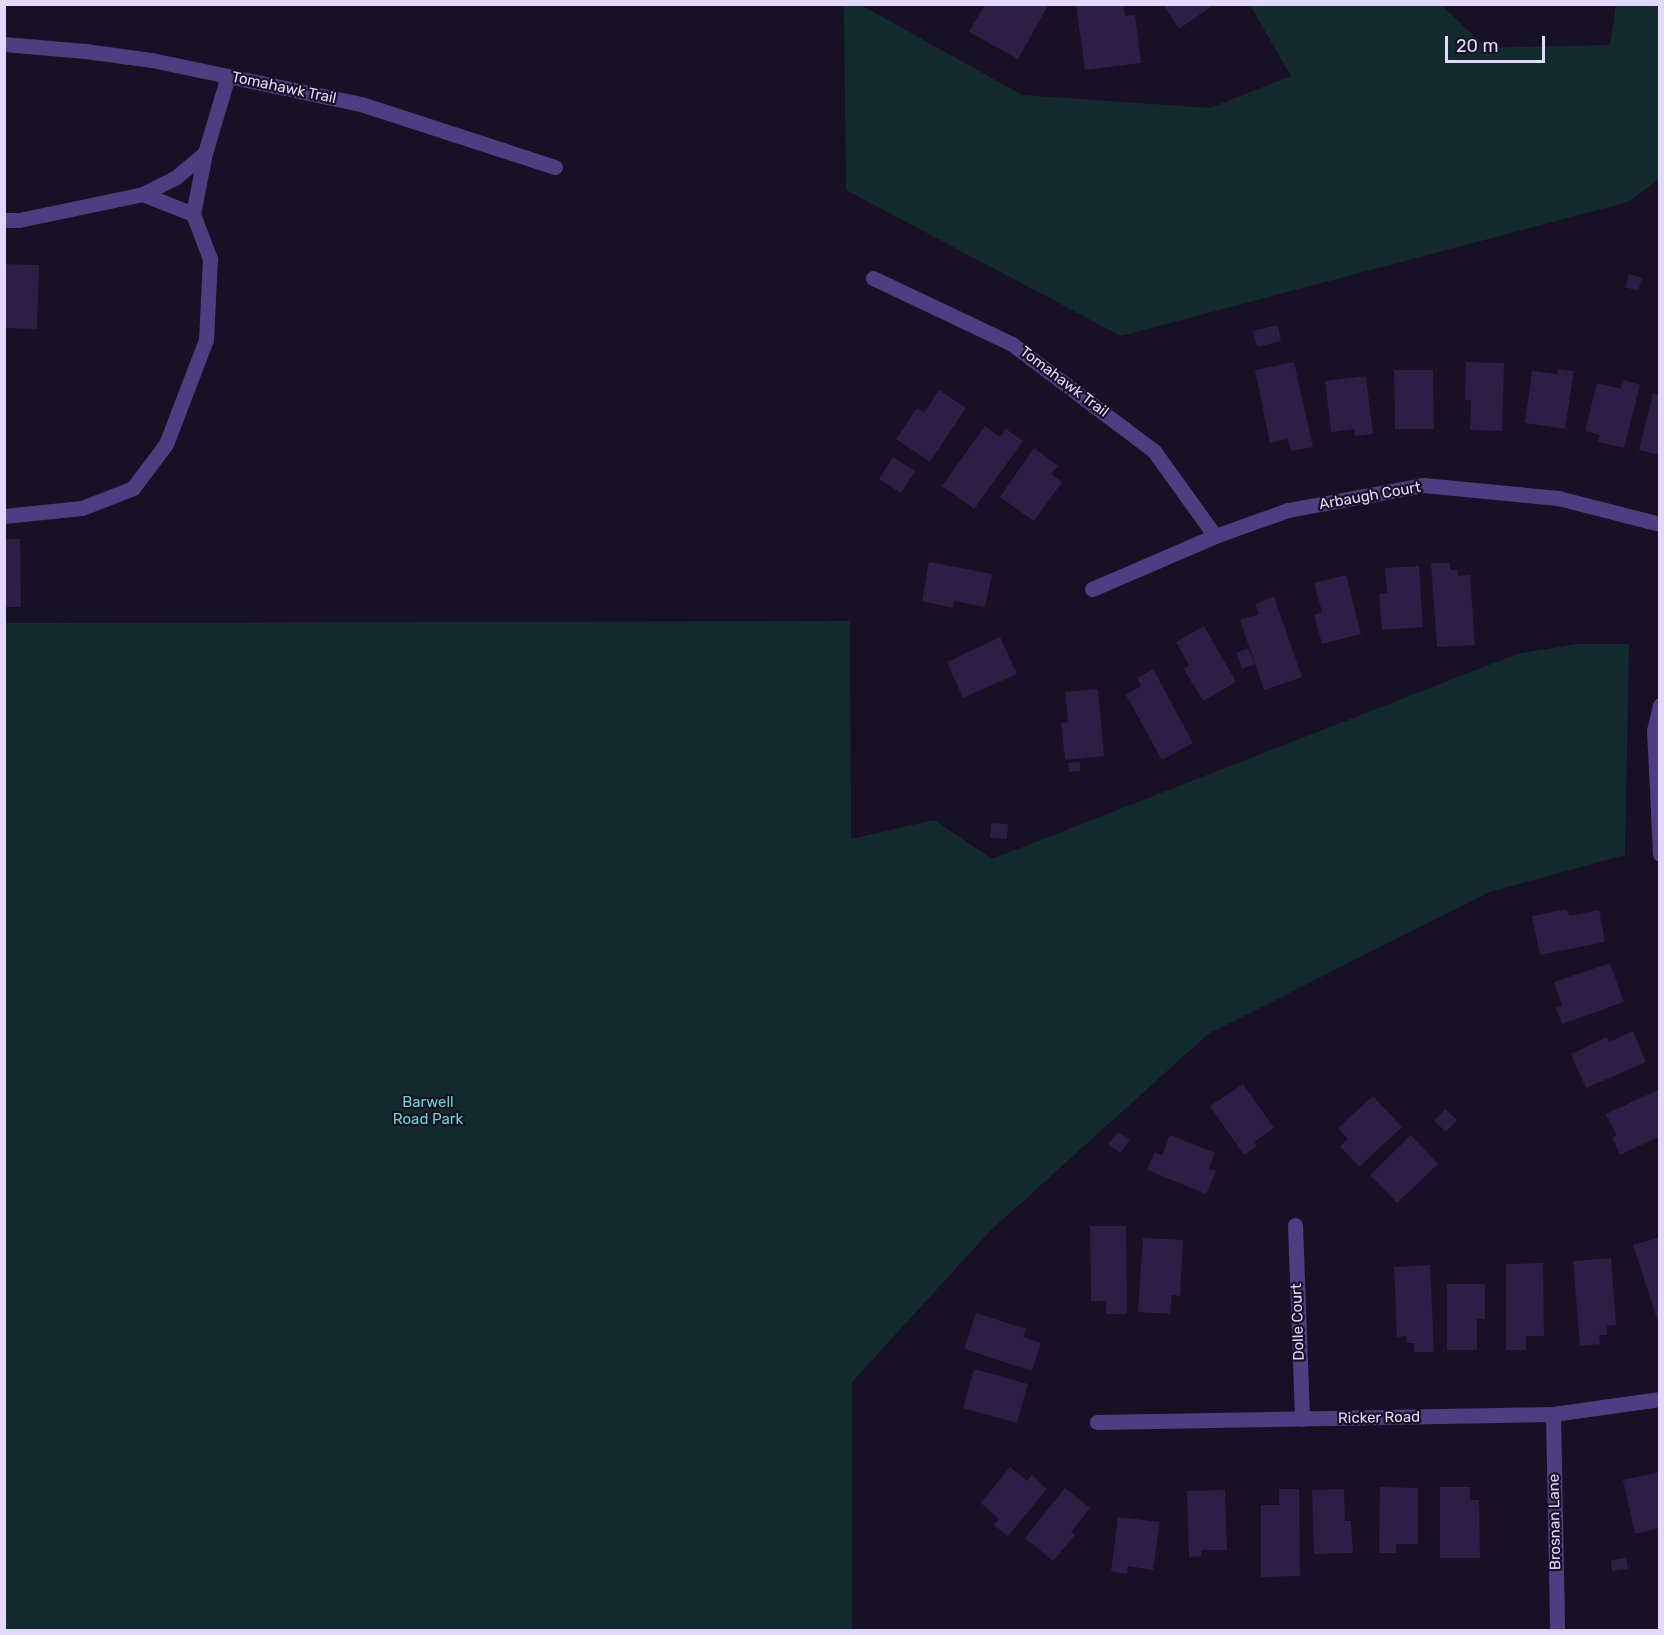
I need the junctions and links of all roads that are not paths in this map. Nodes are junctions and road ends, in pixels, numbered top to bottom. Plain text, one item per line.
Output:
1 (4, 44) edge
2 (228, 76) junction
3 (204, 153) junction
4 (555, 167) dead end
5 (143, 194) junction
6 (193, 214) junction
7 (4, 220) edge
8 (873, 278) dead end
9 (4, 516) edge
10 (1659, 524) edge
11 (1215, 536) junction
12 (1092, 589) dead end
13 (1659, 705) edge
14 (1659, 854) edge
15 (1295, 1225) dead end
16 (1659, 1399) edge
17 (1552, 1414) junction
18 (1302, 1419) junction
19 (1097, 1422) dead end
20 (1557, 1630) edge

1 - 2 street, Tomahawk Trail
2 - 3 street
2 - 4 street, Tomahawk Trail
3 - 5 street
3 - 6 street
5 - 6 street
5 - 7 street
6 - 9 street
8 - 11 street, Tomahawk Trail
10 - 11 street, Arbaugh Court
11 - 12 street, Arbaugh Court
13 - 14 street
15 - 18 street, Dolle Court
16 - 17 street, Ricker Road
17 - 18 street, Ricker Road
17 - 20 street, Brosnan Lane
18 - 19 street, Ricker Road

